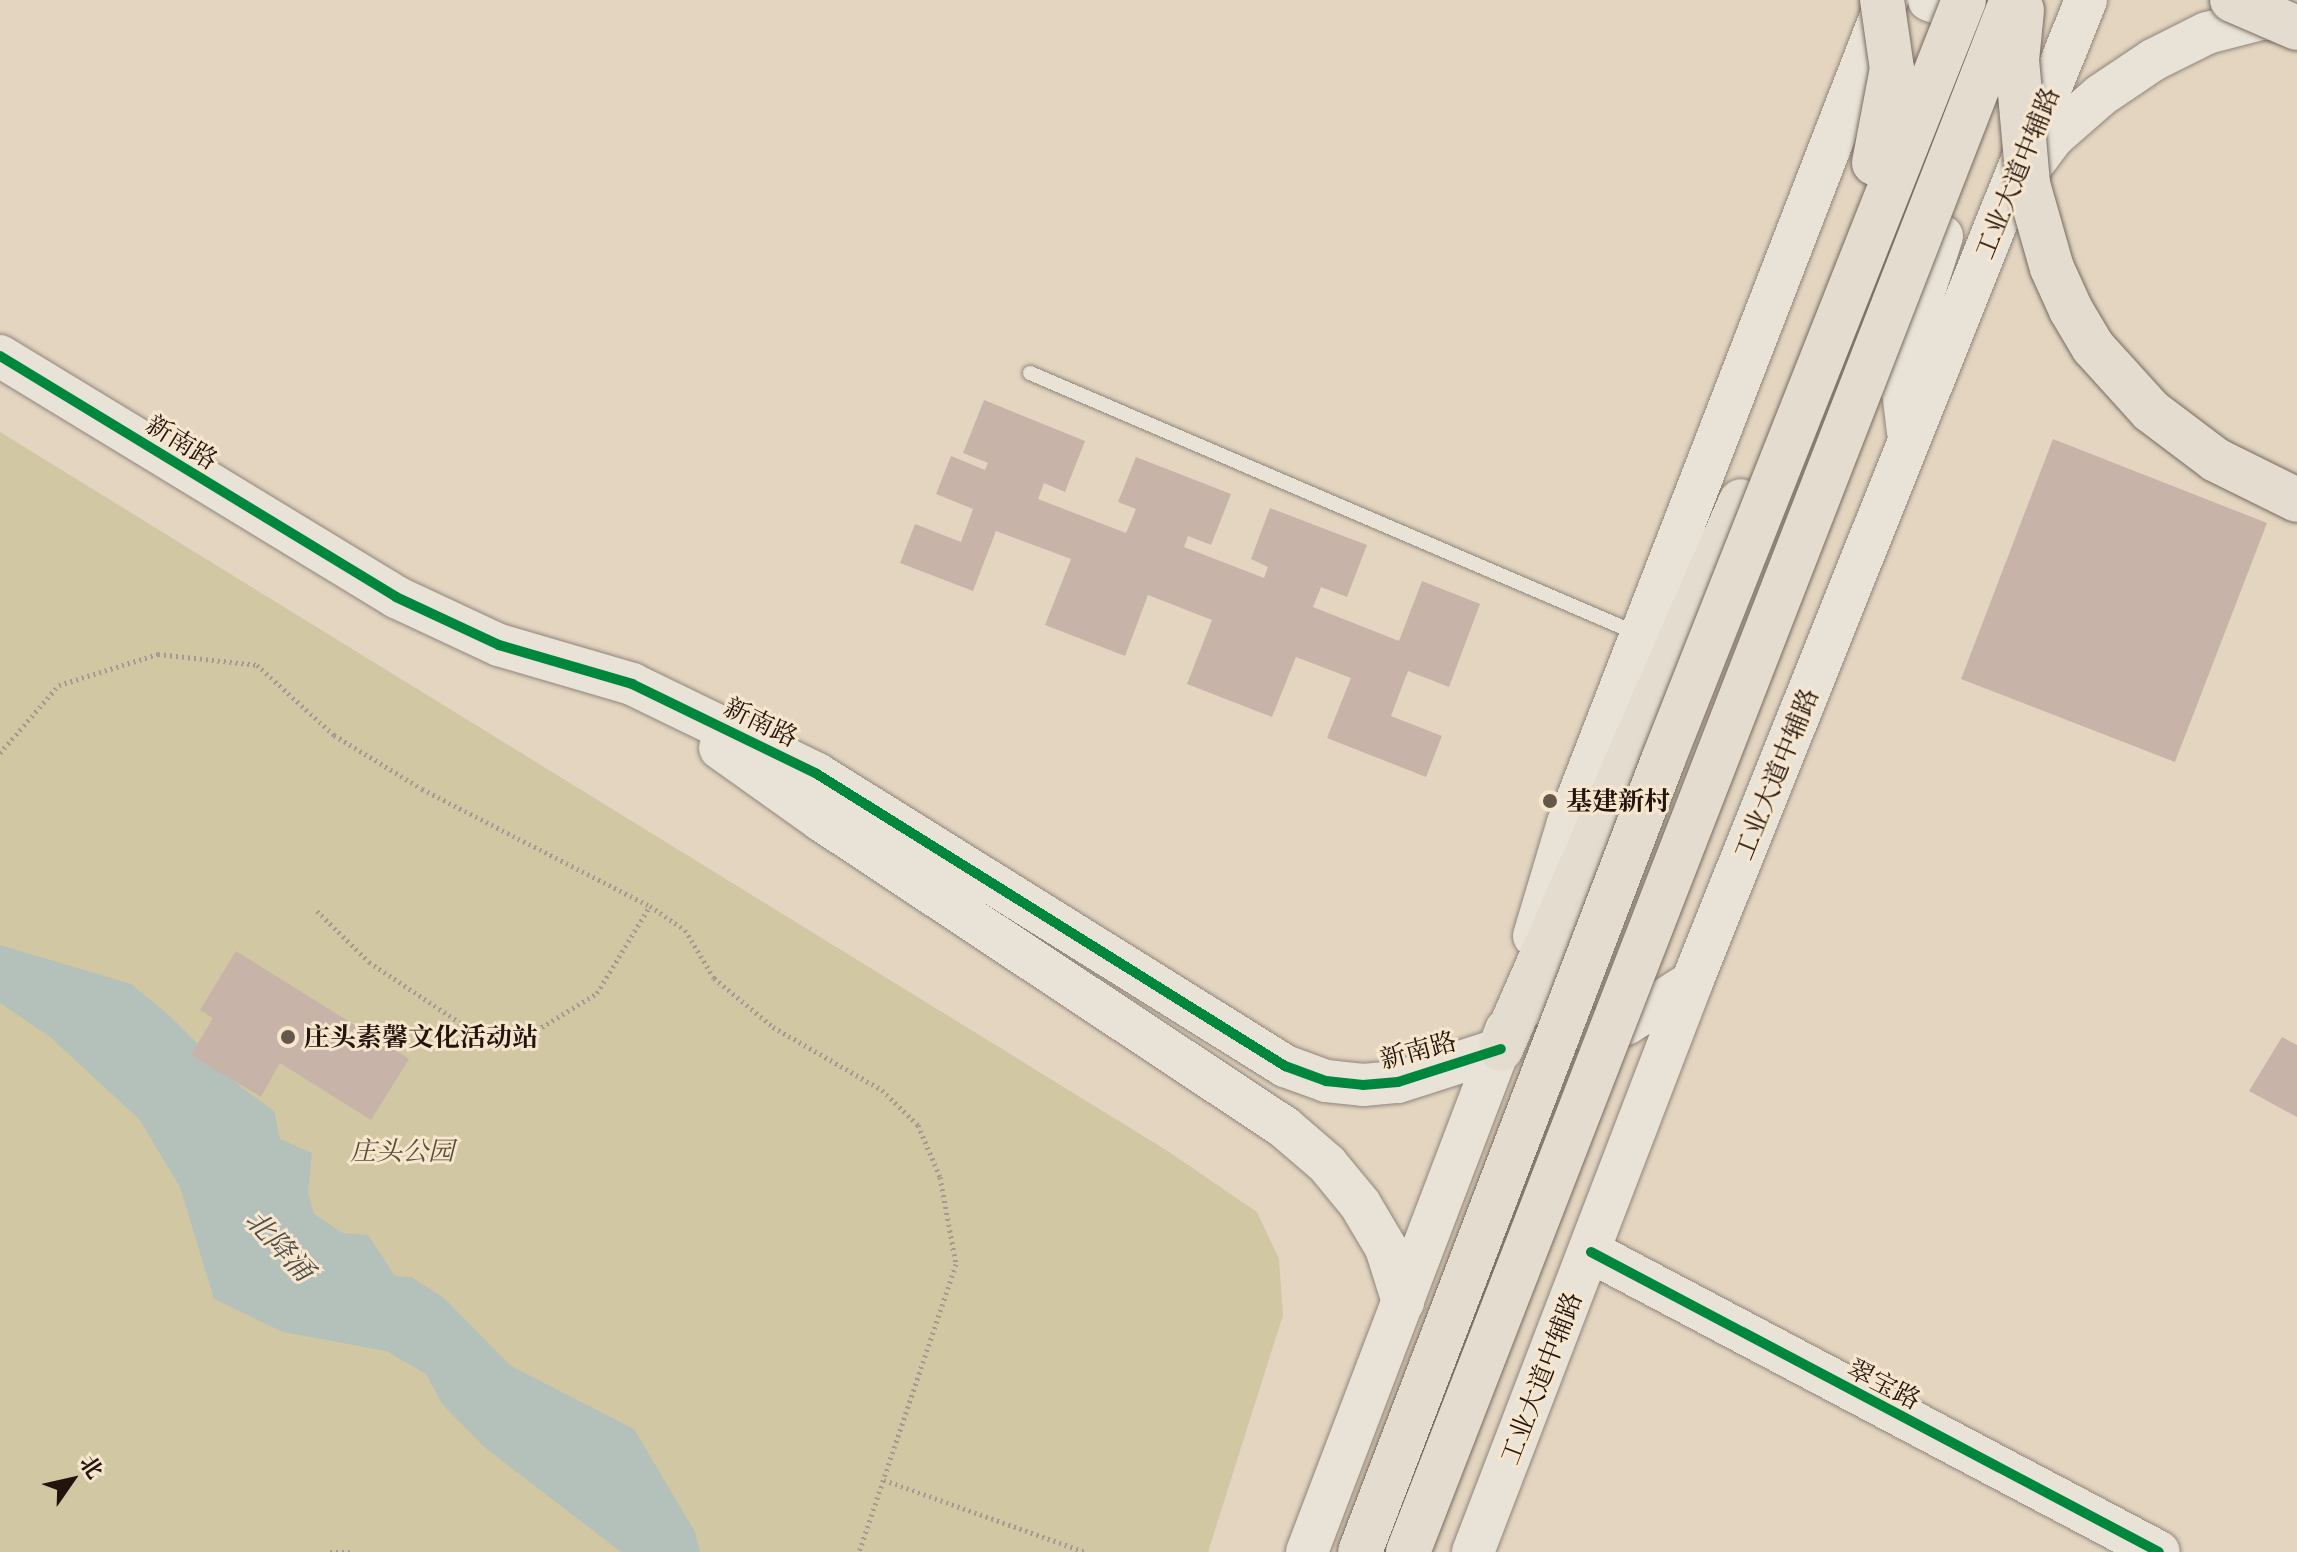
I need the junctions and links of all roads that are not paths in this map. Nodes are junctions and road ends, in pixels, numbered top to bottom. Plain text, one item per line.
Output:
1 (1885, 0) edge
2 (1929, 0) edge
3 (1964, 0) edge
4 (2012, 0) edge
5 (2024, 0) edge
6 (2086, 0) edge
7 (2232, 0) edge
8 (2297, 19) edge
9 (2297, 28) edge
10 (2024, 156) junction
11 (2007, 198) junction
12 (0, 356) edge
13 (1030, 373) dead end
14 (1909, 445) junction
15 (2297, 500) edge
16 (1640, 635) junction
17 (632, 684) junction
18 (1553, 872) junction
19 (1559, 917) junction
20 (1692, 982) junction
21 (1501, 1049) junction
22 (1591, 1252) junction
23 (1403, 1302) junction
24 (1307, 1552) edge
25 (1360, 1552) edge
26 (1408, 1552) edge
27 (1473, 1552) edge
28 (2159, 1552) edge

1 - 16 main road
1 - 19 main road, bridge
2 - 14 main road
3 - 25 main road, bridge
4 - 26 main road, bridge
5 - 10 main road, bridge
6 - 10 main road, 工业大道中辅路
7 - 9 main road, bridge
8 - 11 main road
10 - 11 main road, 工业大道中辅路
10 - 15 main road, bridge
11 - 14 main road, 工业大道中辅路
12 - 17 main road, 新南路
13 - 16 lane
14 - 20 main road, 工业大道中辅路
16 - 18 main road
17 - 21 main road, 新南路
17 - 23 main road, 新南路
18 - 19 main road
18 - 21 main road
19 - 20 main road
19 - 21 main road
20 - 22 main road, 工业大道中辅路
21 - 23 main road
22 - 27 main road, 工业大道中辅路
22 - 28 main road, 翠宝路
23 - 24 main road

